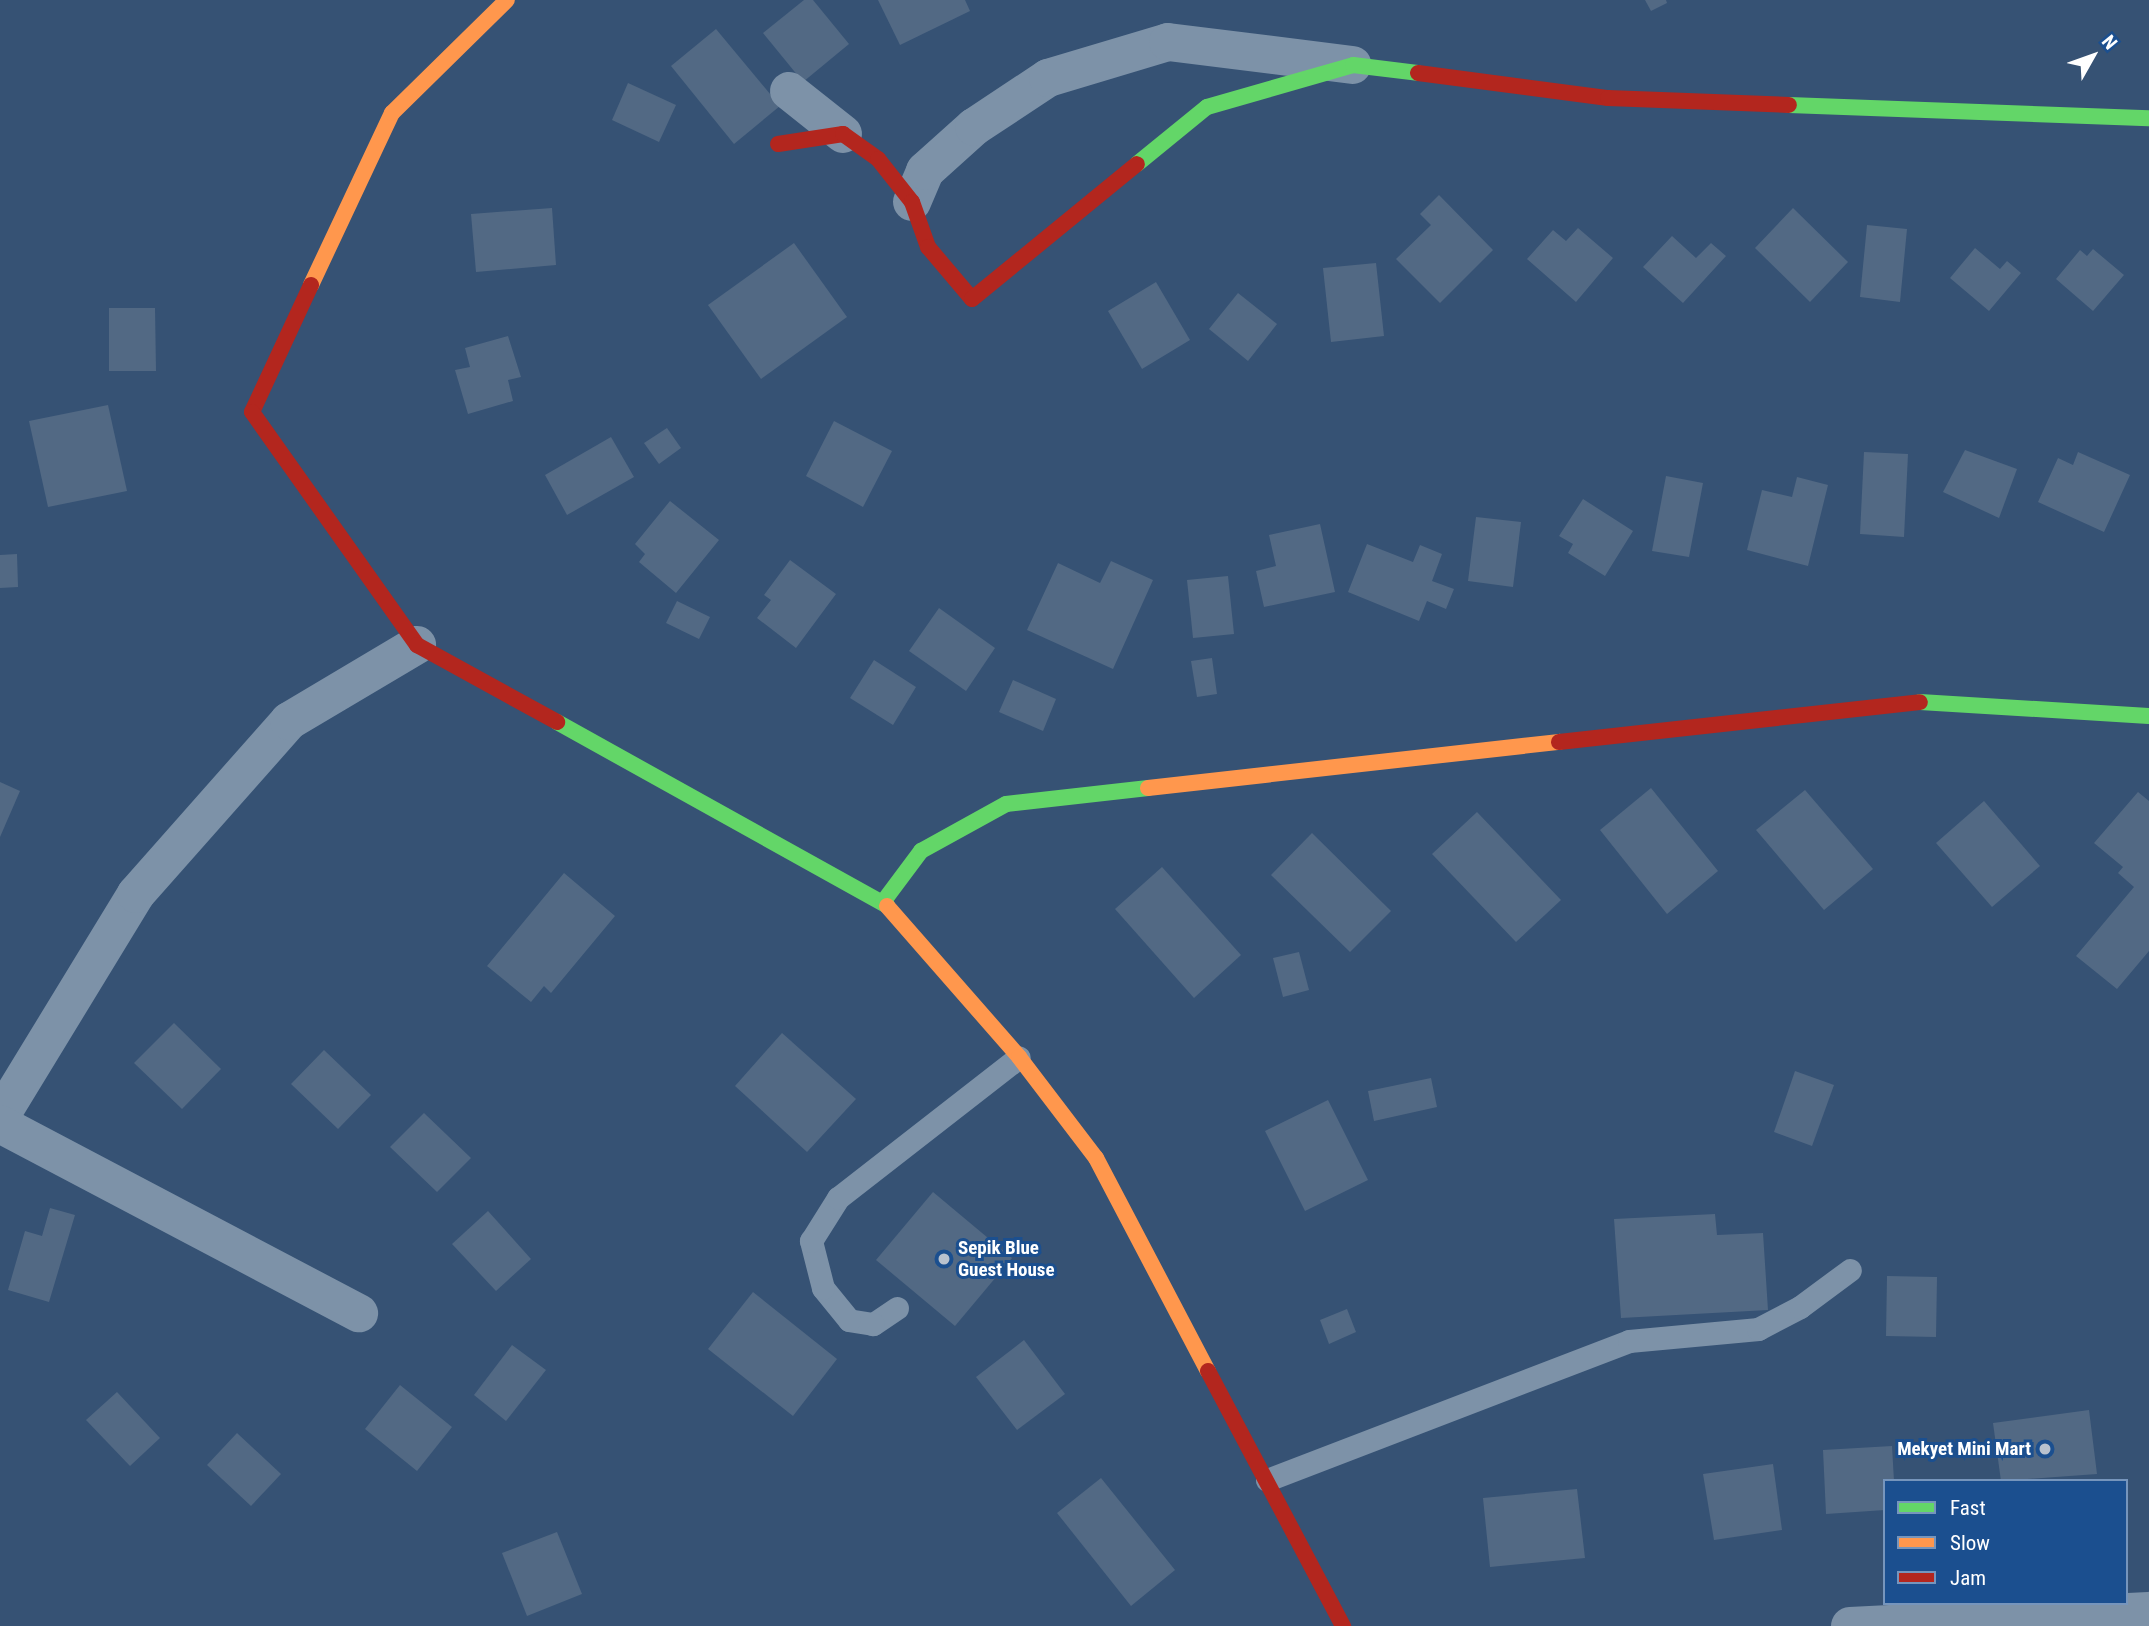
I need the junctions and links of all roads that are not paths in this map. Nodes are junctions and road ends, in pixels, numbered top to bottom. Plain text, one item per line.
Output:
1 (507, 0) edge
2 (1353, 65) junction
3 (789, 91) dead end
4 (2149, 118) edge
5 (843, 134) junction
6 (778, 144) dead end
7 (912, 202) junction
8 (417, 645) junction
9 (2149, 716) edge
10 (883, 902) junction
11 (1019, 1057) junction
12 (0, 1117) edge
13 (0, 1124) edge
14 (1850, 1270) dead end
15 (897, 1308) dead end
16 (359, 1313) dead end
17 (1266, 1480) junction
18 (2149, 1611) edge
19 (1343, 1626) edge
20 (1850, 1626) edge

1 - 8 street
2 - 4 street
2 - 7 street
2 - 7 street
3 - 5 street
5 - 6 street
5 - 7 street
8 - 10 street
8 - 12 street
9 - 10 street
10 - 11 street
11 - 15 lane
11 - 17 street
13 - 16 street
14 - 17 lane
17 - 19 street
18 - 20 street

